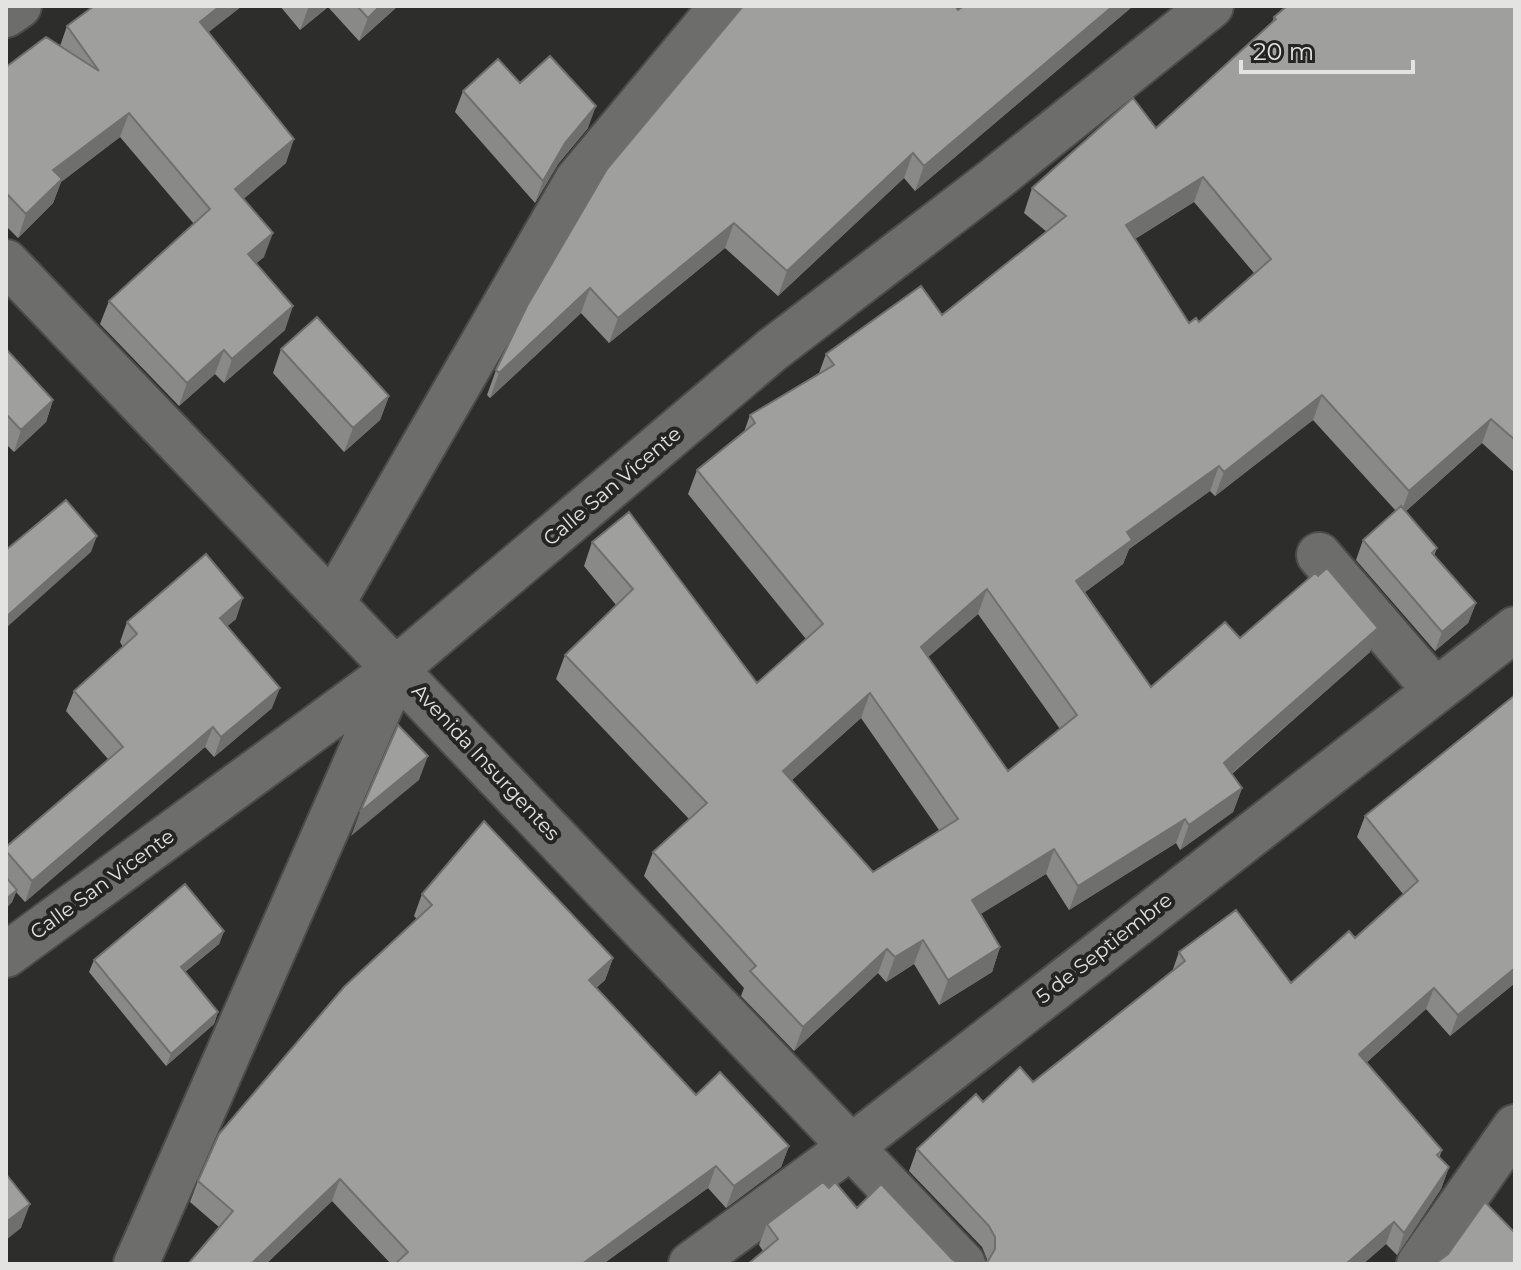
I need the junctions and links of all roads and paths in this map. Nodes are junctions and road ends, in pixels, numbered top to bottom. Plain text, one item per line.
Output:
1 (19, 6) edge
2 (722, 6) edge
3 (1211, 6) edge
4 (6, 15) edge
5 (6, 262) edge
6 (1319, 555) dead end
7 (333, 602) junction
8 (1515, 629) edge
9 (397, 668) junction
10 (1434, 689) junction
11 (6, 955) edge
12 (1515, 1127) edge
13 (851, 1147) junction
14 (136, 1264) edge
15 (691, 1264) edge
16 (963, 1264) edge
17 (1419, 1264) edge

1 - 4 street
2 - 7 street
3 - 9 street, Calle San Vicente
5 - 7 street, Avenida Insurgentes
6 - 10 street
7 - 9 street, Avenida Insurgentes
8 - 10 street, 5 de Septiembre
9 - 11 street, Calle San Vicente
9 - 13 street, Avenida Insurgentes
9 - 14 street
10 - 13 street, 5 de Septiembre
12 - 17 street
13 - 15 street, 5 de Septiembre
13 - 16 street, Avenida Insurgentes

